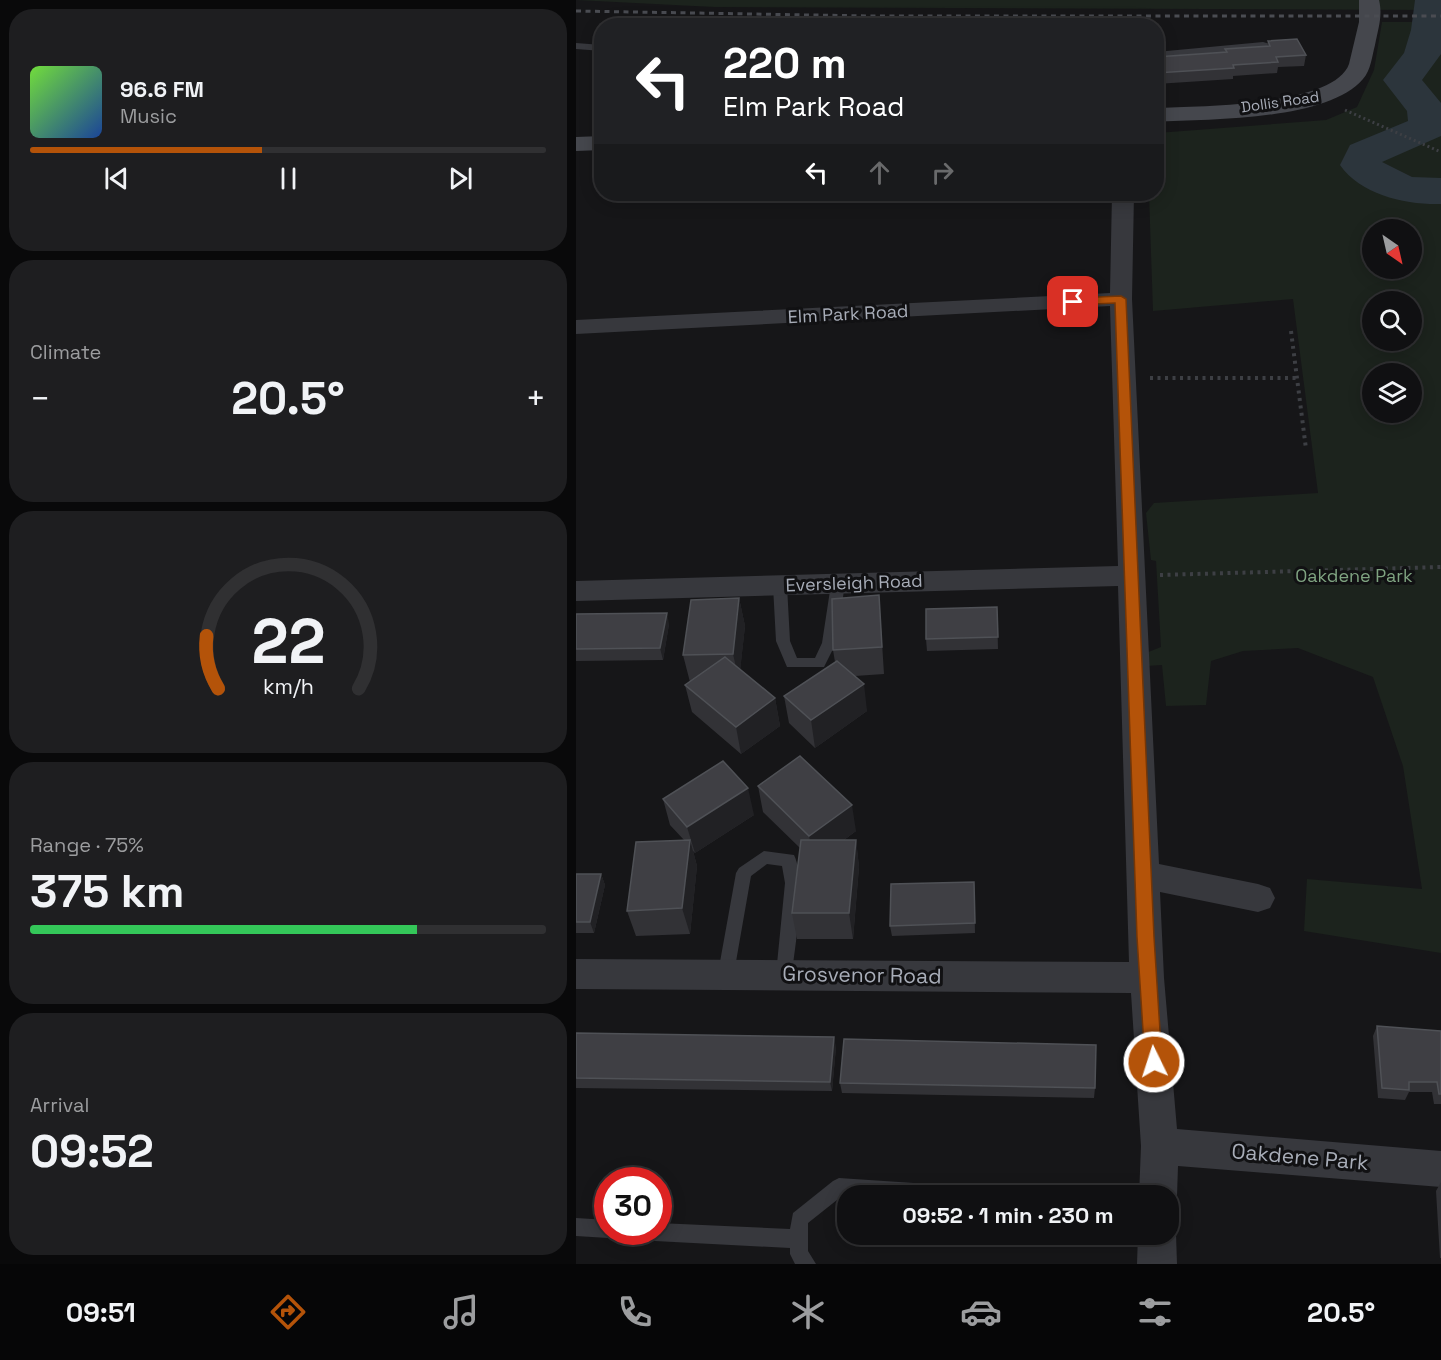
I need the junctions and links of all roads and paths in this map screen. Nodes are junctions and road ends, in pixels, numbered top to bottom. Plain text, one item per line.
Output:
1 (1369, 0) edge
2 (576, 46) edge
3 (1283, 46) edge
4 (594, 47) edge
5 (1164, 57) edge
6 (1338, 109) dead end
7 (1164, 114) edge
8 (594, 143) edge
9 (576, 144) edge
10 (1441, 152) edge
11 (1123, 201) edge
12 (1121, 299) junction
13 (576, 327) edge
14 (1291, 331) dead end
15 (1124, 378) junction
16 (1297, 378) junction
17 (1306, 449) dead end
18 (1441, 567) edge
19 (1132, 576) junction
20 (838, 584) junction
21 (780, 586) junction
22 (576, 591) edge
23 (1143, 875) junction
24 (1258, 898) dead end
25 (726, 973) junction
26 (784, 974) junction
27 (577, 978) edge
28 (1147, 978) junction
29 (1160, 1146) junction
30 (1441, 1169) edge
31 (1158, 1185) edge
32 (837, 1189) edge
33 (576, 1227) edge
34 (594, 1228) edge
35 (672, 1233) edge
36 (799, 1239) junction
37 (1157, 1245) edge
38 (807, 1264) edge
39 (1157, 1264) edge

1 - 7 main road, Dollis Road
2 - 4 lane
3 - 5 street
6 - 10 path
8 - 9 main road
11 - 12 street
12 - 13 street, Elm Park Road
12 - 15 street
14 - 16 path
15 - 16 path
15 - 19 street
16 - 17 path
18 - 19 path
19 - 20 street, Eversleigh Road
19 - 23 street
20 - 21 street, Eversleigh Road
20 - 21 lane
21 - 22 street, Eversleigh Road
23 - 24 street
23 - 28 street
25 - 26 street, Grosvenor Road
25 - 26 lane
25 - 27 street, Grosvenor Road
26 - 28 street, Grosvenor Road
28 - 29 street
29 - 30 street, Oakdene Park
29 - 31 street
32 - 36 lane
33 - 34 lane
35 - 36 lane
36 - 38 lane
37 - 39 street

